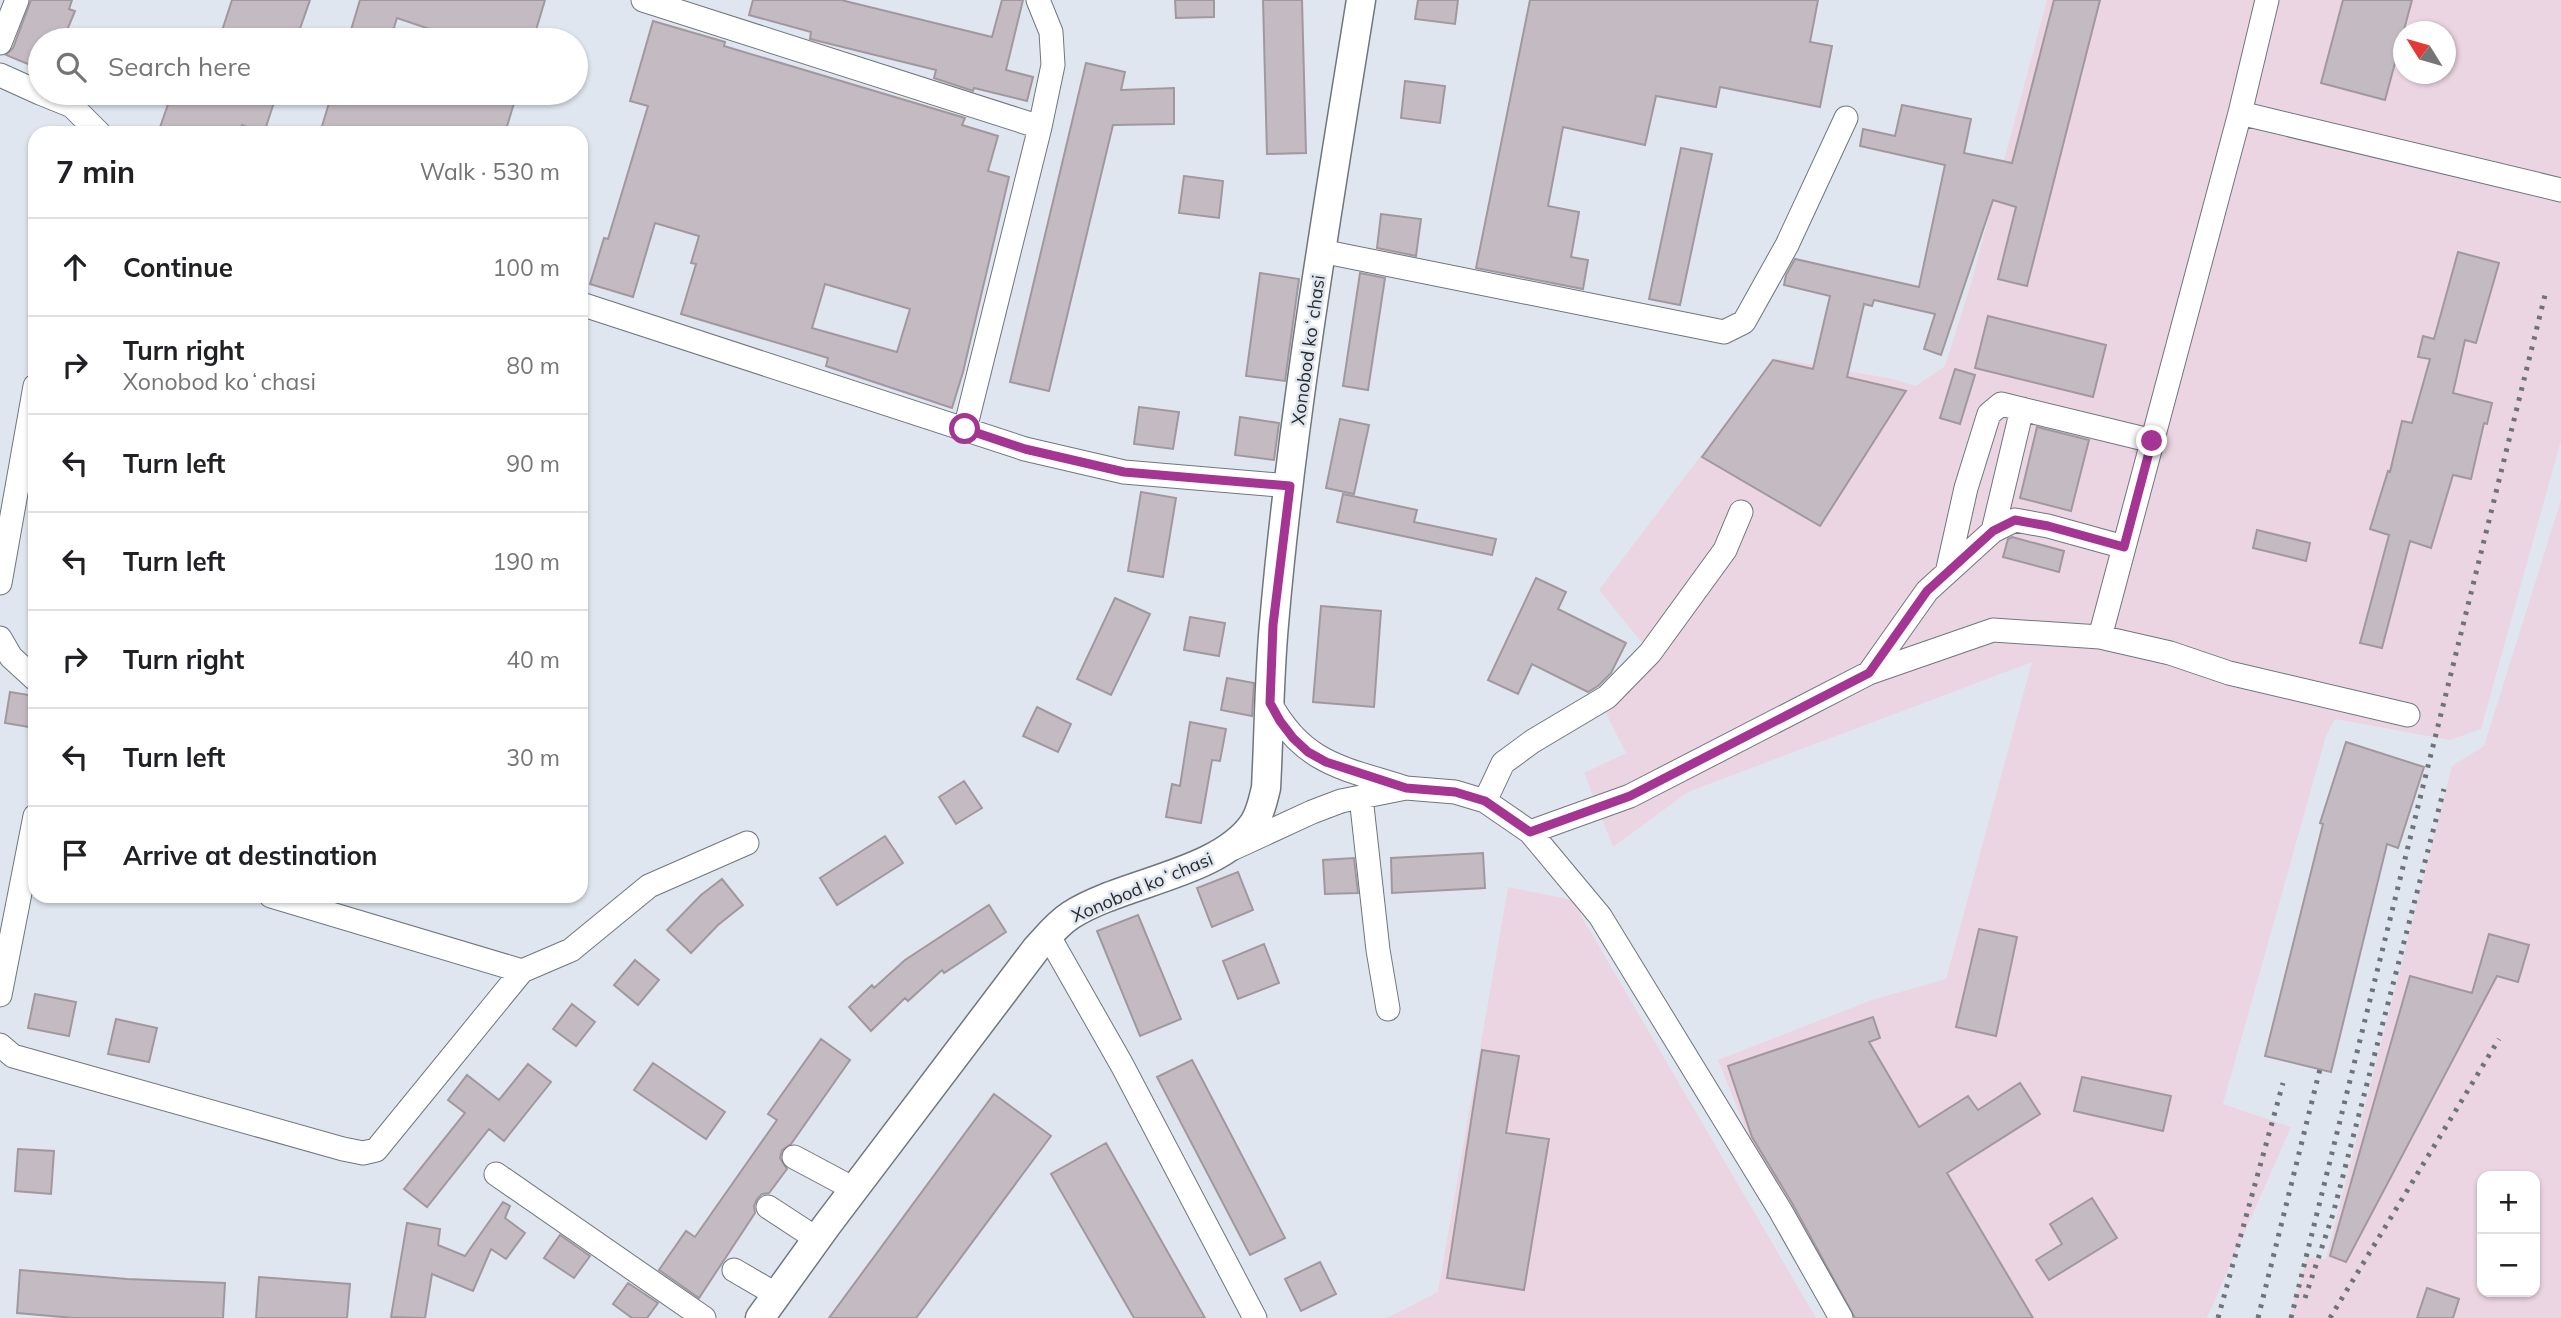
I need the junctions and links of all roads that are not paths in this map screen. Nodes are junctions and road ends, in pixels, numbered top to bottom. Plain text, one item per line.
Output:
1 (17, 0) edge
2 (643, 0) edge
3 (1038, 0) edge
4 (1361, 0) edge
5 (2267, 0) edge
6 (0, 43) edge
7 (0, 75) edge
8 (28, 88) edge
9 (70, 105) edge
10 (2240, 113) junction
11 (1846, 118) dead end
12 (90, 126) edge
13 (1040, 127) junction
14 (2561, 190) edge
15 (1321, 251) junction
16 (588, 306) edge
17 (2022, 409) junction
18 (28, 425) edge
19 (965, 429) junction
20 (2152, 441) junction
21 (1290, 486) junction
22 (1741, 513) dead end
23 (1993, 531) junction
24 (2124, 547) junction
25 (1947, 573) junction
26 (0, 583) edge
27 (2100, 637) junction
28 (0, 638) edge
29 (28, 673) edge
30 (1869, 673) junction
31 (1270, 703) junction
32 (2408, 715) dead end
33 (1406, 788) junction
34 (1361, 797) junction
35 (1485, 801) junction
36 (1530, 832) junction
37 (747, 843) dead end
38 (28, 853) edge
39 (1215, 856) junction
40 (294, 903) edge
41 (1048, 935) junction
42 (522, 971) junction
43 (0, 995) edge
44 (1388, 1009) dead end
45 (0, 1045) edge
46 (794, 1157) dead end
47 (496, 1174) dead end
48 (854, 1189) junction
49 (768, 1207) dead end
50 (817, 1239) junction
51 (734, 1270) dead end
52 (777, 1295) junction
53 (704, 1318) edge
54 (760, 1318) edge
55 (1255, 1318) edge
56 (1841, 1318) edge

1 - 6 street
2 - 13 street
3 - 13 street
4 - 15 main road, Xonobod koʻchasi
5 - 10 street
7 - 8 street
9 - 12 street
10 - 14 street
10 - 20 street
11 - 15 street
13 - 19 street
15 - 21 main road, Xonobod koʻchasi
16 - 19 street
17 - 20 street
17 - 23 street
17 - 25 street
18 - 26 street
19 - 21 street
20 - 24 street
21 - 31 main road, Xonobod koʻchasi
22 - 35 street
23 - 24 street
23 - 25 street
24 - 27 street
25 - 30 street
27 - 30 street
27 - 32 street
28 - 29 street
30 - 36 street
31 - 33 street
31 - 39 main road, Xonobod koʻchasi
33 - 34 street
33 - 35 street
34 - 39 street
34 - 44 street
35 - 36 street
36 - 56 street
37 - 42 street
38 - 43 street
39 - 41 main road, Xonobod koʻchasi
40 - 42 street
41 - 48 main road, Xonobod koʻchasi
41 - 55 street
42 - 45 street
46 - 48 street
47 - 53 street
48 - 50 main road, Xonobod koʻchasi
49 - 50 street
50 - 52 main road, Xonobod koʻchasi
51 - 52 street
52 - 54 main road, Xonobod koʻchasi

